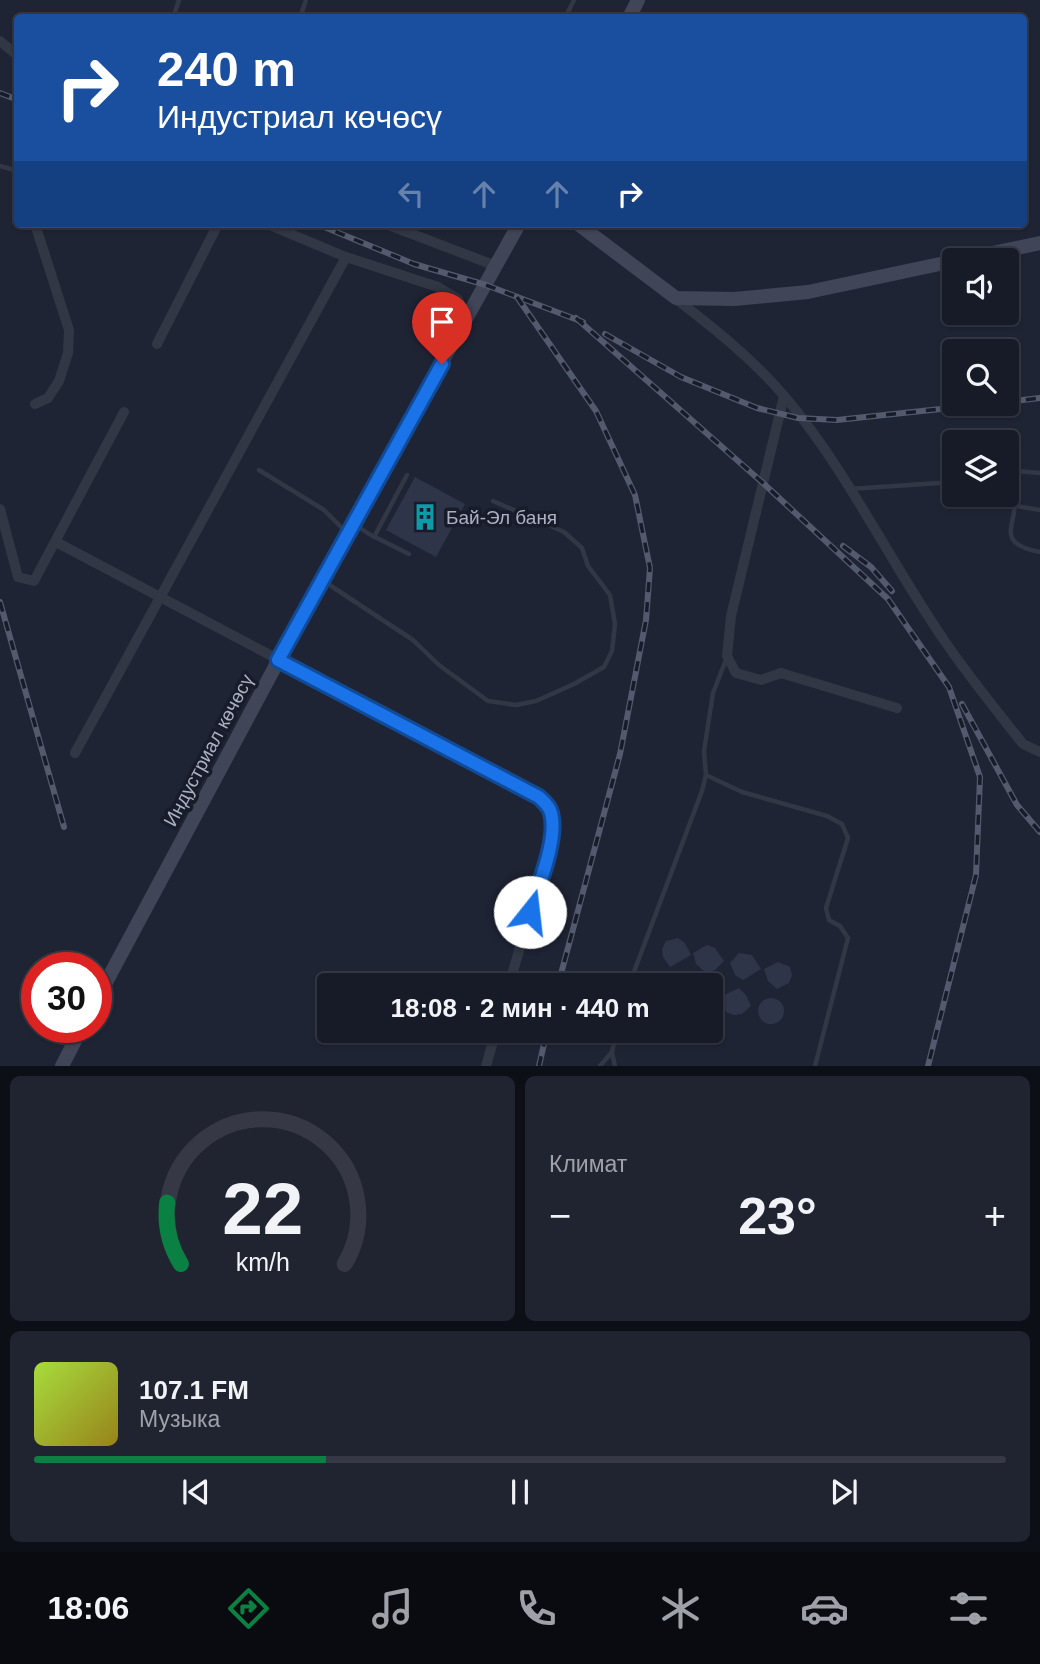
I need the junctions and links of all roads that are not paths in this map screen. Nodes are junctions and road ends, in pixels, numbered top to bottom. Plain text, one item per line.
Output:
1 (0, 41) edge
2 (14, 53) edge
3 (36, 228) edge
4 (216, 228) edge
5 (277, 228) edge
6 (396, 228) edge
7 (517, 228) edge
8 (583, 228) edge
9 (1040, 243) edge
10 (1016, 248) edge
11 (346, 257) junction
12 (942, 264) edge
13 (496, 266) junction
14 (676, 298) junction
15 (467, 319) junction
16 (157, 344) dead end
17 (784, 396) junction
18 (35, 404) dead end
19 (124, 412) dead end
20 (259, 470) dead end
21 (1019, 471) edge
22 (1040, 473) edge
23 (407, 475) dead end
24 (942, 483) edge
25 (849, 489) junction
26 (493, 501) dead end
27 (1019, 506) edge
28 (1016, 507) edge
29 (0, 509) edge
30 (1040, 510) edge
31 (349, 528) junction
32 (374, 537) junction
33 (56, 542) junction
34 (1040, 552) edge
35 (409, 554) dead end
36 (321, 580) junction
37 (160, 597) junction
38 (727, 656) junction
39 (278, 660) junction
40 (897, 708) dead end
41 (1040, 752) edge
42 (75, 753) dead end
43 (706, 775) junction
44 (112, 971) edge
45 (512, 973) edge
46 (634, 973) edge
47 (74, 1043) edge
48 (493, 1043) edge
49 (614, 1043) edge
50 (612, 1052) junction
51 (62, 1066) edge
52 (486, 1066) edge
53 (600, 1066) edge
54 (615, 1066) edge
55 (815, 1066) edge

1 - 2 street
3 - 18 street
4 - 16 street
5 - 11 street
6 - 13 street
7 - 13 main road, Индустриал көчөсү
8 - 14 main road
9 - 10 main road
11 - 15 street
11 - 37 street
12 - 14 main road
13 - 15 main road, Индустриал көчөсү
14 - 17 street
15 - 31 main road, Индустриал көчөсү
17 - 25 street
17 - 38 street
19 - 33 street
20 - 31 lane
21 - 22 lane
23 - 32 lane
24 - 25 lane
25 - 41 street
26 - 36 lane
27 - 30 lane
28 - 34 lane
29 - 33 street
31 - 32 lane
31 - 36 main road, Индустриал көчөсү
32 - 35 lane
33 - 37 street
36 - 39 main road, Индустриал көчөсү
37 - 39 street
37 - 42 street
38 - 40 street
38 - 43 lane
39 - 44 main road, Индустриал көчөсү
39 - 45 street
43 - 46 lane
43 - 55 lane
47 - 51 main road
48 - 52 street
49 - 50 lane
50 - 53 lane
50 - 54 lane

